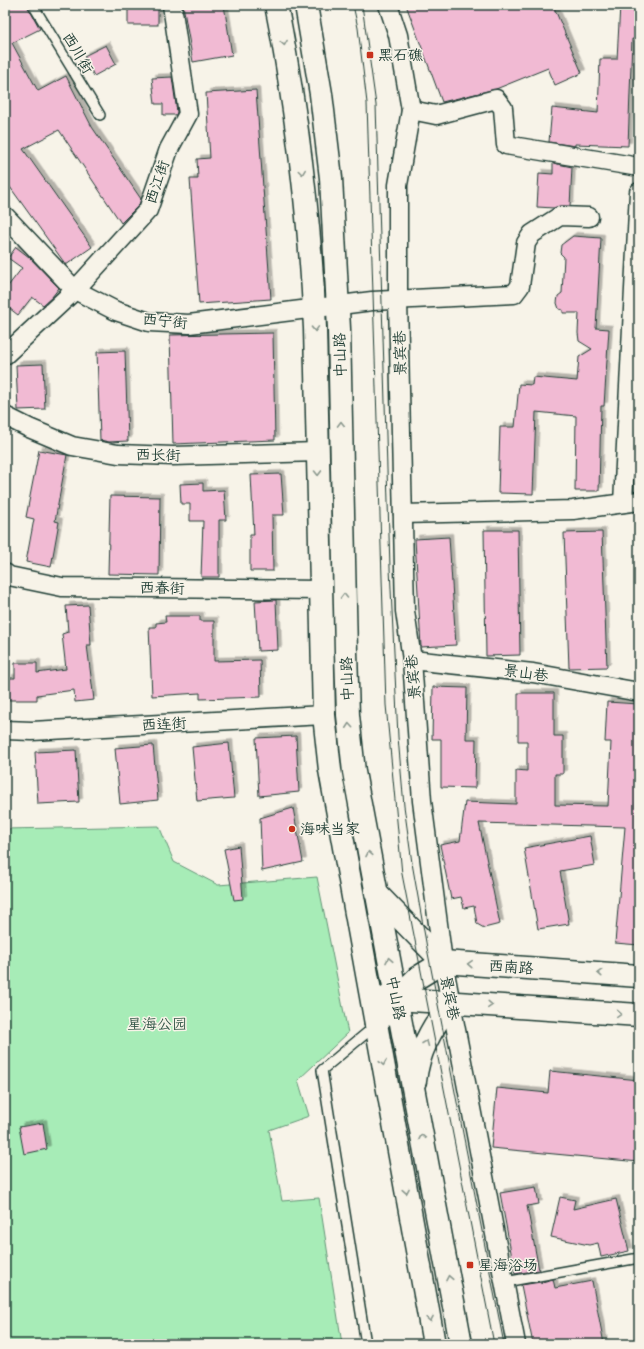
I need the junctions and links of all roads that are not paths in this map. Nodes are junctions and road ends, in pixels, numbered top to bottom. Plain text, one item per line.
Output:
1 (33, 5) edge
2 (172, 5) edge
3 (276, 5) edge
4 (306, 5) edge
5 (388, 5) edge
6 (411, 110) junction
7 (100, 115) dead end
8 (639, 167) edge
9 (639, 192) edge
10 (5, 216) edge
11 (588, 216) dead end
12 (75, 290) junction
13 (398, 300) junction
14 (338, 305) junction
15 (314, 308) junction
16 (5, 354) edge
17 (5, 416) edge
18 (318, 452) junction
19 (631, 502) edge
20 (403, 514) junction
21 (5, 573) edge
22 (320, 590) junction
23 (412, 660) junction
24 (639, 692) edge
25 (324, 715) junction
26 (5, 730) edge
27 (376, 893) junction
28 (443, 962) junction
29 (639, 976) edge
30 (369, 984) junction
31 (396, 999) junction
32 (451, 1003) junction
33 (639, 1016) edge
34 (376, 1024) junction
35 (414, 1094) junction
36 (639, 1258) edge
37 (504, 1282) junction
38 (366, 1344) edge
39 (434, 1344) edge
40 (461, 1344) edge
41 (516, 1344) edge

1 - 7 lane, 西川街
2 - 12 street, 西江街
3 -> 15 main road, 中山路
4 - 14 main road, 中山路
5 - 6 street, 景宾巷
6 - 8 street
6 - 13 street, 景宾巷
9 - 19 street
10 - 12 street, 西宁街
11 - 13 street, 西宁街
12 - 15 street, 西宁街
12 - 16 street, 西江街
13 - 14 street, 西宁街
13 - 20 street, 景宾巷
14 - 15 street, 西宁街
27 -> 14 main road, 中山路
15 -> 18 main road, 中山路
17 - 18 street, 西长街
18 -> 22 main road, 中山路
19 - 20 street
20 - 23 street, 景宾巷
21 - 22 street, 西春街
22 - 25 main road, 中山路
23 - 24 street, 景山巷
23 - 28 street, 景宾巷
25 - 26 street, 西连街
25 - 30 main road, 中山路
27 - 28 main road
31 -> 27 main road, 中山路
29 -> 28 main road, 西南路
28 - 31 main road
28 - 32 street, 景宾巷
30 - 31 main road
30 - 34 main road, 中山路
31 - 32 main road
31 - 34 main road
31 - 35 main road, 中山路
32 -> 33 main road
35 -> 32 main road
32 - 37 street, 景宾巷
34 - 38 lane
34 -> 39 main road, 中山路
40 -> 35 main road, 中山路
36 - 37 lane
37 - 41 street, 景宾巷

